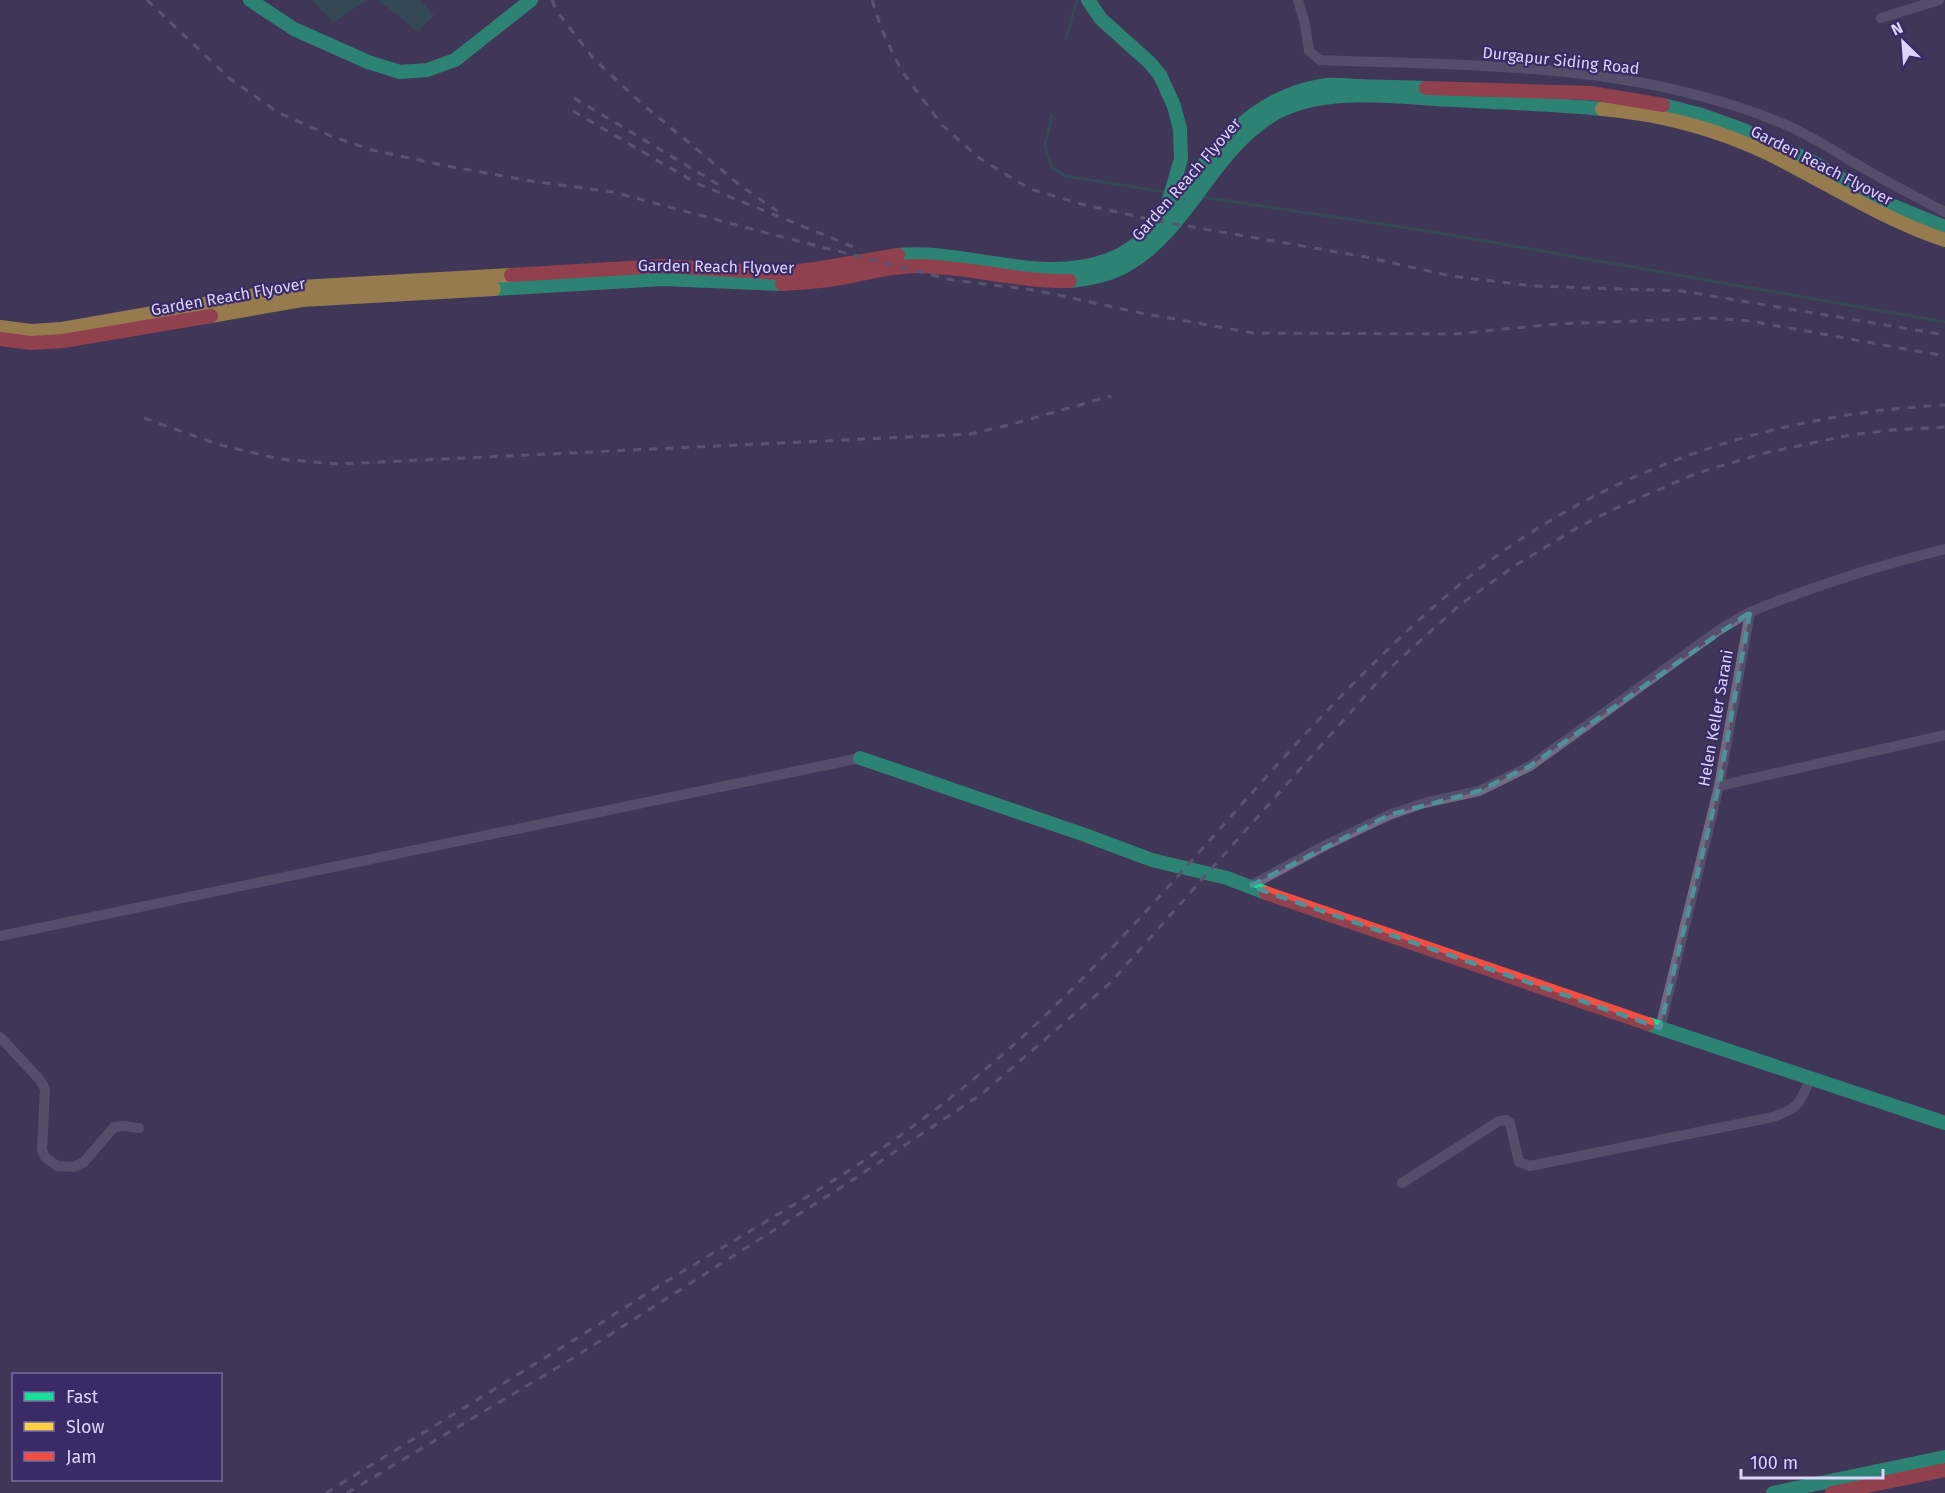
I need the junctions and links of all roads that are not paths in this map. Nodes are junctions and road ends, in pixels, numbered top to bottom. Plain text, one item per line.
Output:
1 (250, 0) edge
2 (531, 0) edge
3 (1088, 0) edge
4 (1298, 0) edge
5 (1939, 0) edge
6 (1881, 18) dead end
7 (1945, 212) edge
8 (1165, 213) junction
9 (1945, 227) edge
10 (1945, 240) edge
11 (0, 327) edge
12 (0, 339) edge
13 (1945, 549) edge
14 (1750, 612) junction
15 (1945, 735) edge
16 (860, 758) joint
17 (1719, 786) junction
18 (1250, 886) junction
19 (0, 936) edge
20 (1660, 1028) junction
21 (0, 1037) edge
22 (1810, 1078) junction
23 (1945, 1123) edge
24 (139, 1128) dead end
25 (1402, 1183) dead end
26 (1945, 1457) edge
27 (1945, 1470) edge
28 (1773, 1493) edge
29 (1832, 1493) edge

1 - 2 main road
3 - 8 main road
4 - 7 street, Durgapur Siding Road
5 - 6 street
8 - 9 main road, Garden Reach Flyover
8 - 11 main road, Garden Reach Flyover
10 - 12 main road, Garden Reach Flyover
13 - 14 street
14 - 17 street, Helen Keller Sarani
14 - 18 street
15 - 17 street
16 - 18 main road
16 - 19 street
17 - 20 street, Helen Keller Sarani
18 - 20 main road
20 - 22 main road
21 - 24 street
22 - 23 main road
22 - 25 street
26 - 28 main road
27 - 29 main road

